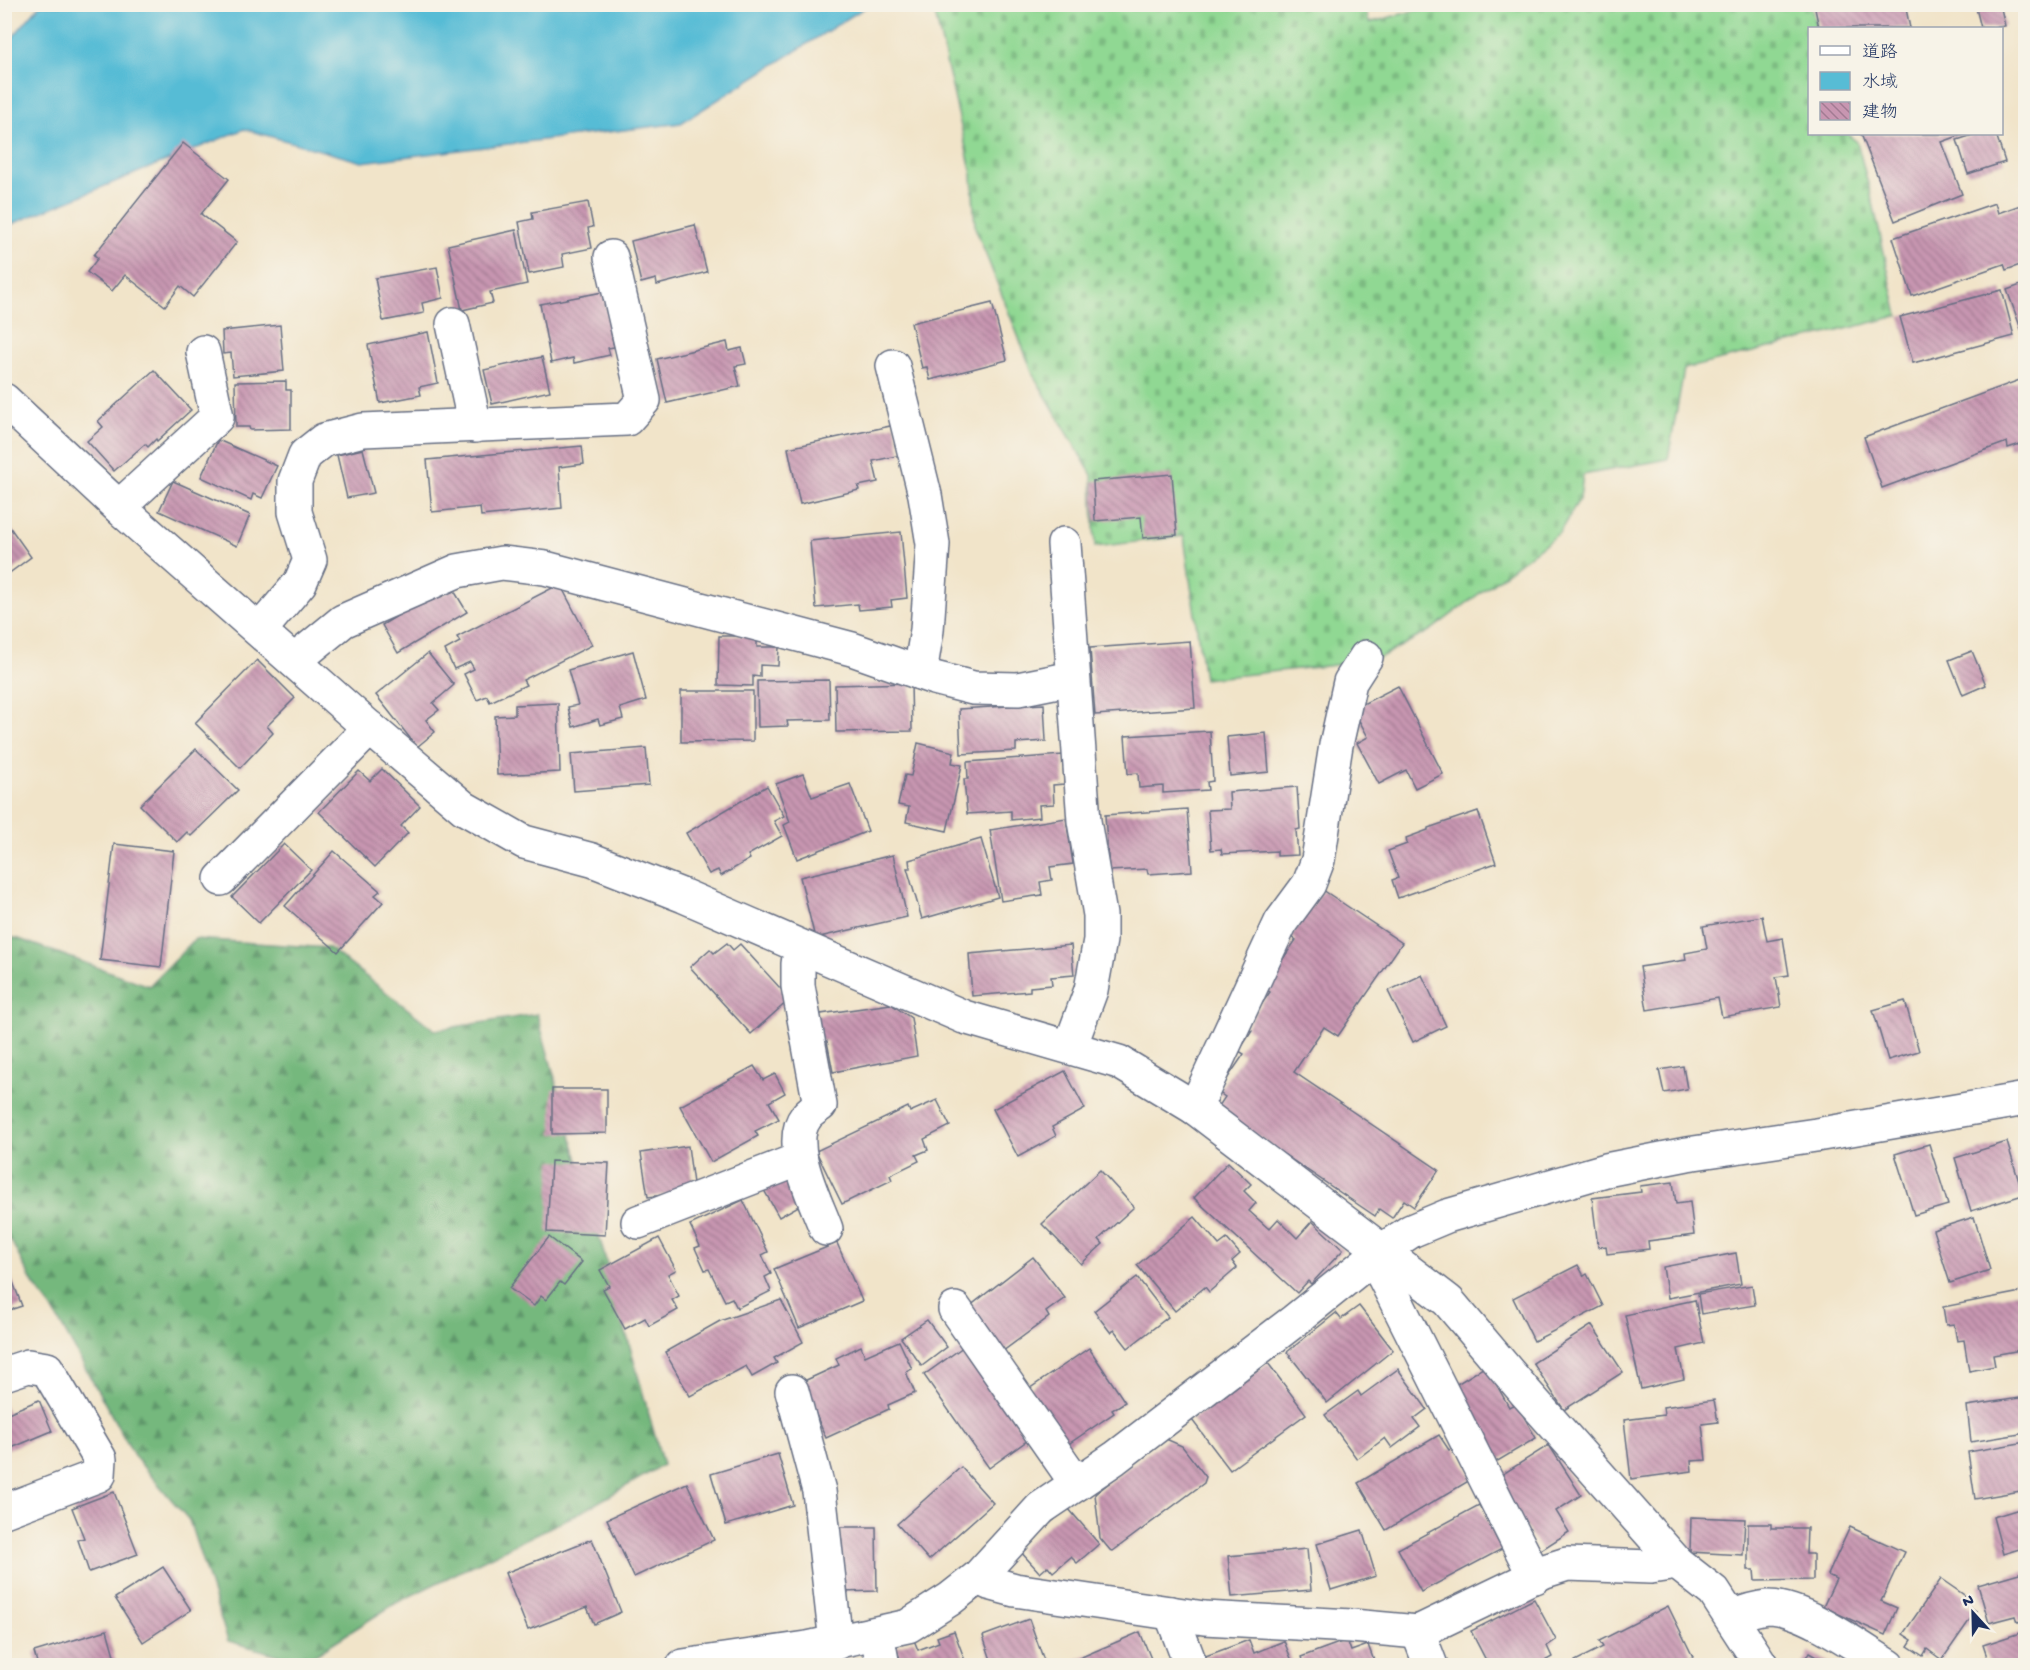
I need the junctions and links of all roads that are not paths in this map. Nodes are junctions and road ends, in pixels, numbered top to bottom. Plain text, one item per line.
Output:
1 (611, 257) dead end
2 (453, 324) dead end
3 (203, 352) dead end
4 (893, 366) dead end
5 (4, 400) edge
6 (475, 426) junction
7 (119, 507) junction
8 (1064, 544) dead end
9 (260, 630) junction
10 (1366, 657) dead end
11 (294, 661) junction
12 (920, 673) junction
13 (1073, 678) junction
14 (370, 728) junction
15 (221, 879) dead end
16 (807, 950) junction
17 (1070, 1047) junction
18 (2025, 1099) edge
19 (1195, 1108) junction
20 (800, 1159) junction
21 (638, 1222) dead end
22 (826, 1229) dead end
23 (1376, 1254) junction
24 (955, 1309) dead end
25 (4, 1374) edge
26 (792, 1391) dead end
27 (1077, 1484) junction
28 (4, 1511) edge
29 (1677, 1563) junction
30 (978, 1577) junction
31 (1535, 1577) junction
32 (1171, 1613) junction
33 (1732, 1617) junction
34 (1418, 1632) junction
35 (836, 1643) junction
36 (880, 1650) edge
37 (683, 1665) edge
38 (1191, 1665) edge
39 (1431, 1665) edge
40 (1762, 1665) edge
41 (1889, 1665) edge

1 - 6 street
2 - 6 street
3 - 7 street
4 - 12 street
5 - 7 street
6 - 9 street
7 - 9 street
8 - 13 street
9 - 11 street
10 - 19 street
11 - 12 street
11 - 14 street
12 - 13 street
13 - 17 street
14 - 15 street
14 - 16 street
16 - 17 street
16 - 20 street
17 - 19 street
18 - 23 street
19 - 23 street
20 - 21 street
20 - 22 street
23 - 27 street
23 - 29 street
23 - 31 street
24 - 27 street
25 - 28 street
26 - 35 street
27 - 30 street
29 - 31 street
29 - 33 street
30 - 32 street
30 - 36 street
31 - 34 street
32 - 34 street
32 - 38 street
33 - 40 street
33 - 41 street
34 - 39 street
35 - 36 street
35 - 37 street

